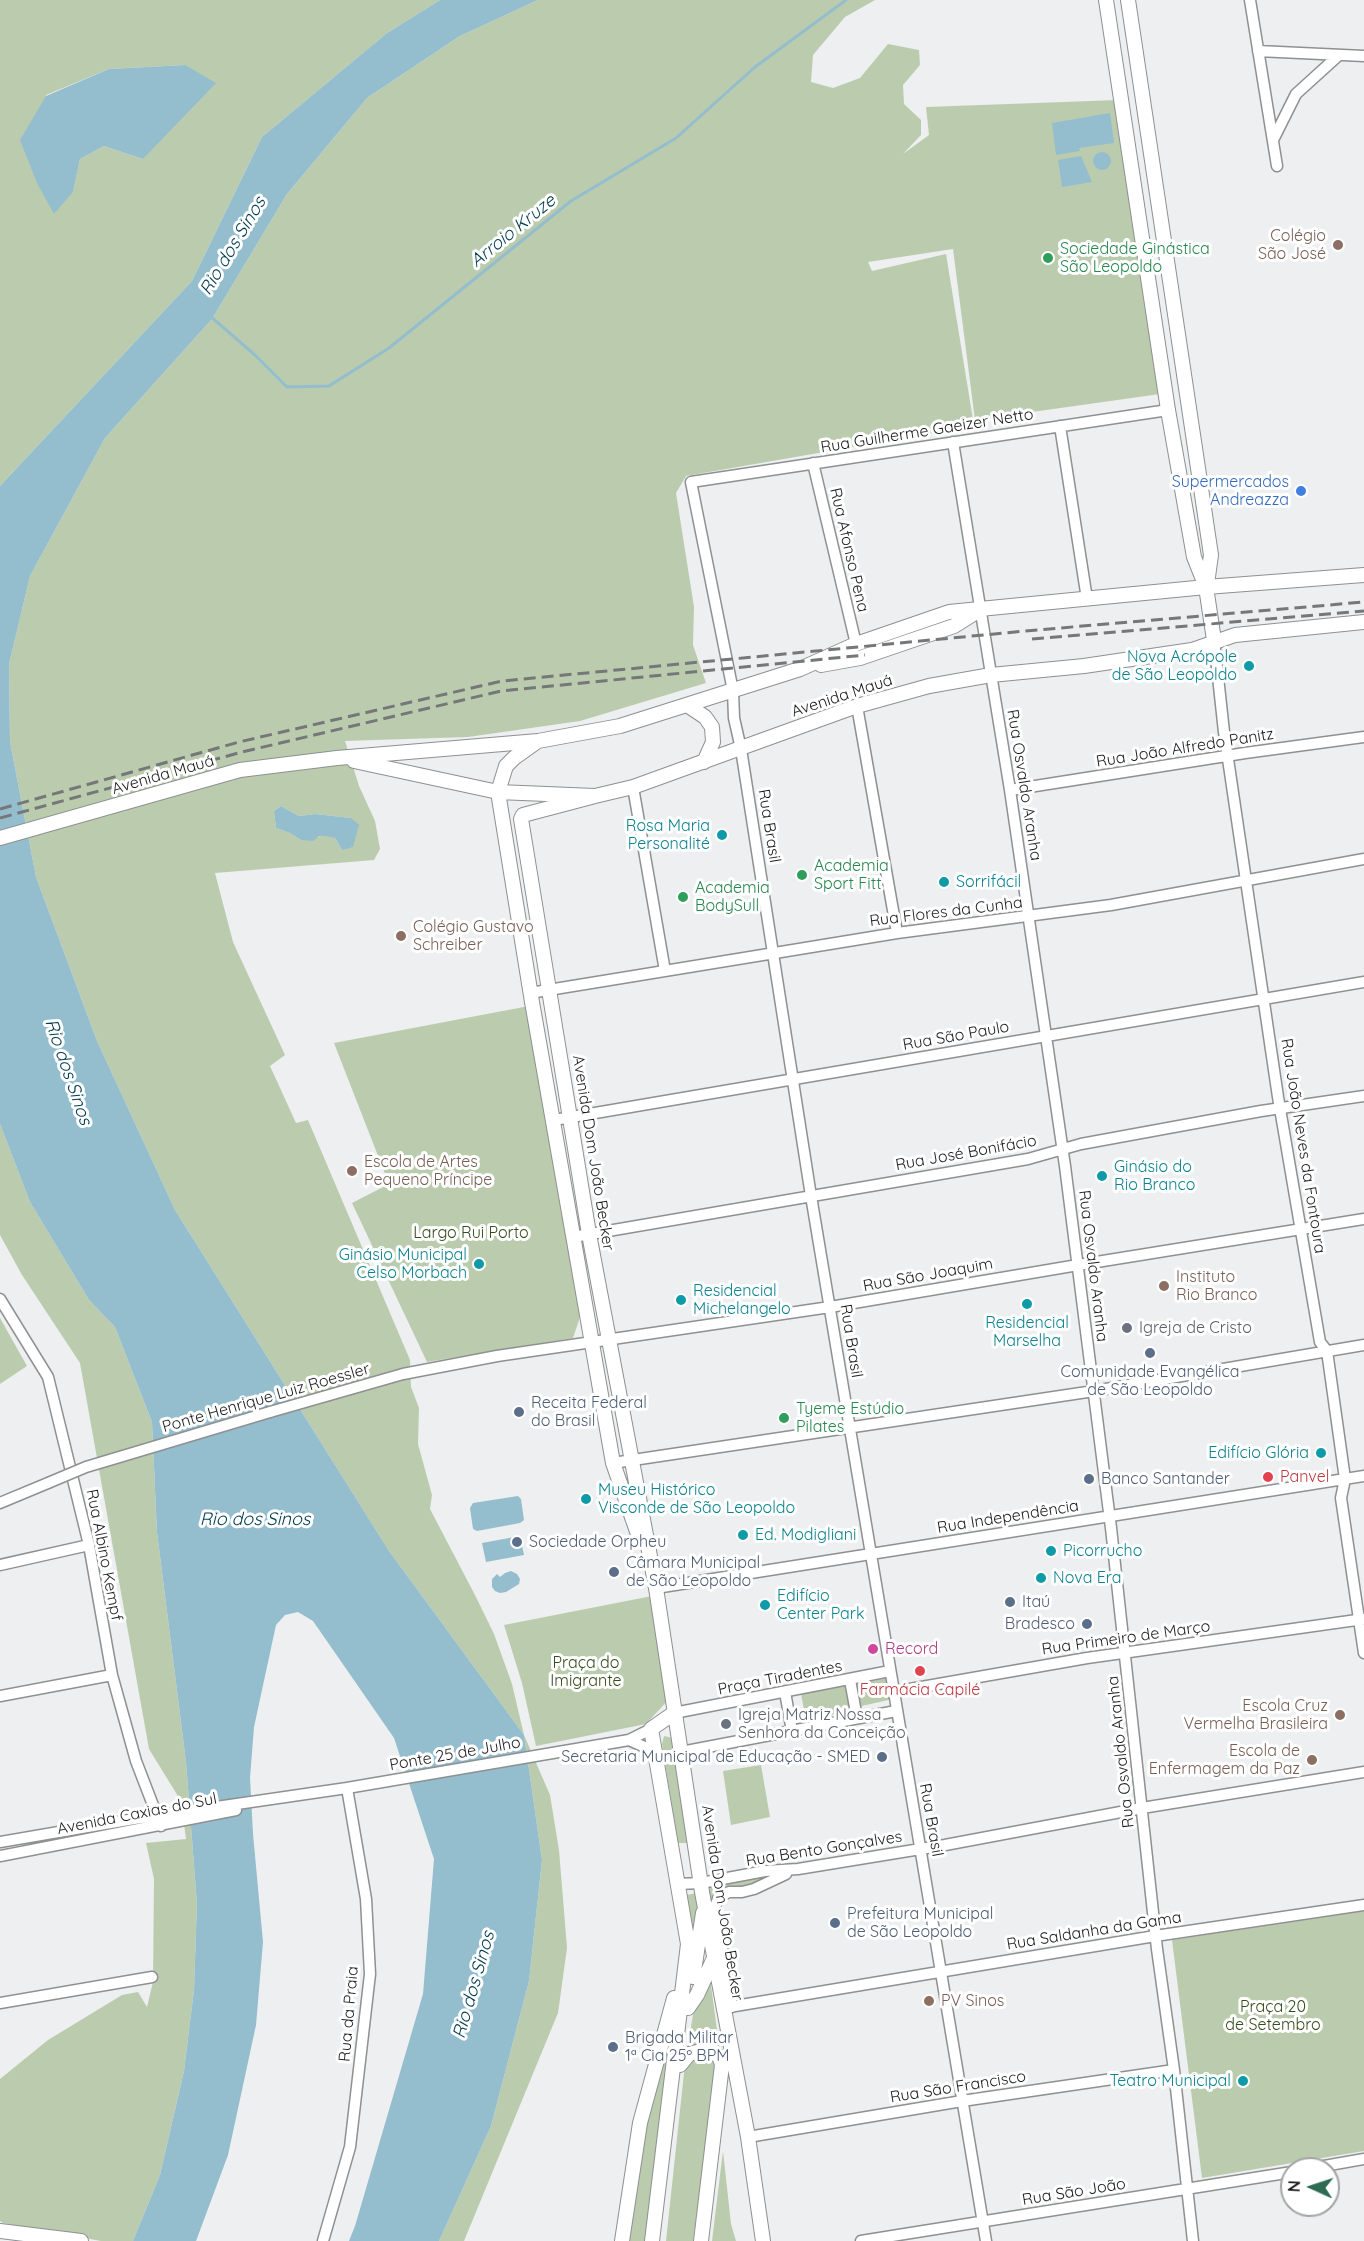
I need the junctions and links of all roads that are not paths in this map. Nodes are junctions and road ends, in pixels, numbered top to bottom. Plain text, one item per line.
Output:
1 (1106, 0) edge
2 (1128, 0) edge
3 (1250, 0) edge
4 (1258, 51) junction
5 (1339, 55) junction
6 (1364, 56) edge
7 (1272, 141) junction
8 (1276, 166) dead end
9 (1157, 200) junction
10 (1137, 204) junction
11 (1168, 410) junction
12 (1060, 426) junction
13 (953, 442) junction
14 (813, 463) junction
15 (691, 482) joint
16 (1364, 575) edge
17 (1206, 586) junction
18 (1087, 599) junction
19 (980, 610) junction
20 (1364, 621) edge
21 (1214, 640) junction
22 (856, 644) junction
23 (800, 669) junction
24 (992, 675) junction
25 (733, 691) junction
26 (687, 705) junction
27 (857, 706) junction
28 (1364, 737) edge
29 (538, 741) junction
30 (741, 749) junction
31 (1227, 756) junction
32 (337, 758) junction
33 (704, 762) junction
34 (633, 787) junction
35 (1010, 790) junction
36 (498, 792) junction
37 (595, 796) junction
38 (0, 838) edge
39 (1364, 859) edge
40 (1246, 880) junction
41 (1028, 917) junction
42 (897, 933) junction
43 (773, 952) junction
44 (665, 971) junction
45 (1364, 982) edge
46 (550, 991) junction
47 (530, 993) junction
48 (1264, 1000) junction
49 (1045, 1035) junction
50 (793, 1080) junction
51 (1364, 1096) edge
52 (1280, 1108) junction
53 (570, 1118) junction
54 (554, 1120) junction
55 (1062, 1149) junction
56 (811, 1196) junction
57 (1364, 1220) edge
58 (1302, 1228) junction
59 (589, 1234) junction
60 (573, 1237) junction
61 (1078, 1265) junction
62 (0, 1299) edge
63 (831, 1307) junction
64 (609, 1339) junction
65 (593, 1342) junction
66 (1364, 1345) edge
67 (1327, 1351) junction
68 (497, 1356) joint
69 (1094, 1391) junction
70 (850, 1428) junction
71 (632, 1460) junction
72 (614, 1463) junction
73 (1364, 1476) edge
74 (1345, 1479) junction
75 (0, 1503) edge
76 (1110, 1516) junction
77 (89, 1545) junction
78 (870, 1554) junction
79 (0, 1565) edge
80 (652, 1569) junction
81 (656, 1588) junction
82 (1361, 1620) edge
83 (1125, 1653) junction
84 (1364, 1653) edge
85 (890, 1671) junction
86 (112, 1675) junction
87 (850, 1680) junction
88 (785, 1692) junction
89 (893, 1692) junction
90 (0, 1696) edge
91 (896, 1711) junction
92 (674, 1713) junction
93 (857, 1718) junction
94 (651, 1729) junction
95 (792, 1731) junction
96 (629, 1740) junction
97 (656, 1752) junction
98 (681, 1752) junction
99 (1364, 1772) edge
100 (369, 1784) joint
101 (347, 1788) junction
102 (1142, 1808) junction
103 (160, 1820) junction
104 (0, 1842) edge
105 (921, 1849) junction
106 (0, 1856) edge
107 (697, 1856) junction
108 (675, 1864) junction
109 (798, 1869) junction
110 (701, 1883) junction
111 (678, 1884) junction
112 (705, 1904) junction
113 (1364, 1905) edge
114 (720, 1934) junction
115 (1155, 1936) junction
116 (687, 1953) junction
117 (714, 1958) junction
118 (940, 1972) junction
119 (152, 1977) dead end
120 (728, 1985) junction
121 (0, 2003) edge
122 (749, 2004) junction
123 (688, 2008) junction
124 (727, 2008) junction
125 (680, 2065) junction
126 (1173, 2070) junction
127 (962, 2101) junction
128 (748, 2137) junction
129 (1364, 2159) edge
130 (1340, 2163) edge
131 (1280, 2174) edge
132 (1187, 2190) junction
133 (982, 2222) junction
134 (0, 2231) edge
135 (81, 2241) edge
136 (323, 2241) edge
137 (622, 2241) edge
138 (652, 2241) edge
139 (660, 2241) edge
140 (701, 2241) edge
141 (763, 2241) edge
142 (861, 2241) edge
143 (986, 2241) edge
144 (1193, 2241) edge

1 - 10 main road
2 - 9 main road
3 - 4 street
4 - 5 street
4 - 7 street
5 - 6 street
5 - 7 street
7 - 8 street
9 - 10 main road
9 - 17 main road
10 - 11 main road
11 - 12 street, Rua Guilherme Gaeizer Netto
11 - 17 main road
12 - 13 street, Rua Guilherme Gaeizer Netto
12 - 18 street
13 - 14 street, Rua Guilherme Gaeizer Netto
13 - 19 street, Rua Osvaldo Aranha
14 - 15 street, Rua Guilherme Gaeizer Netto
14 - 22 street, Rua Afonso Pena
15 - 25 street, Rua Brasil
16 - 17 main road, Avenida Mauá
17 - 18 main road, Avenida Mauá
17 - 21 main road
18 - 19 main road, Avenida Mauá
19 - 22 main road, Avenida Mauá
19 - 23 main road, Avenida Mauá
19 - 24 street, Rua Osvaldo Aranha
20 - 21 main road, Avenida Mauá
21 - 24 main road, Avenida Mauá
21 - 31 street, Rua João Neves da Fontoura
22 - 23 main road, Avenida Mauá
23 - 25 main road, Avenida Mauá
24 - 27 main road, Avenida Mauá
24 - 35 street, Rua Osvaldo Aranha
25 - 26 main road, Avenida Mauá
25 - 30 street, Rua Brasil
26 - 29 main road, Avenida Mauá
26 - 33 main road
27 - 30 main road, Avenida Mauá
27 - 42 street
28 - 31 street, Rua João Alfredo Panitz
29 - 32 main road, Avenida Mauá
29 - 36 main road
30 - 33 main road, Avenida Mauá
30 - 43 street, Rua Brasil
31 - 35 street, Rua João Alfredo Panitz
31 - 40 street, Rua João Neves da Fontoura
32 - 36 main road, Avenida Mauá
32 - 38 main road, Avenida Mauá
33 - 34 main road, Avenida Mauá
34 - 37 main road, Avenida Mauá
34 - 44 street
35 - 41 street, Rua Osvaldo Aranha
36 - 37 main road, Avenida Mauá
36 - 47 main road, Avenida Dom João Becker
37 - 46 main road, Avenida Dom João Becker
39 - 40 street, Rua Flores da Cunha
40 - 41 street, Rua Flores da Cunha
40 - 48 street, Rua João Neves da Fontoura
41 - 42 street, Rua Flores da Cunha
41 - 49 street, Rua Osvaldo Aranha
42 - 43 street, Rua Flores da Cunha
43 - 44 street, Rua Flores da Cunha
43 - 50 street, Rua Brasil
44 - 46 street, Rua Flores da Cunha
45 - 48 street, Rua São Paulo
46 - 47 street, Rua Flores da Cunha
46 - 53 main road, Avenida Dom João Becker
47 - 54 main road, Avenida Dom João Becker
48 - 49 street, Rua São Paulo
48 - 52 street, Rua João Neves da Fontoura
49 - 50 street, Rua São Paulo
49 - 55 street, Rua Osvaldo Aranha
50 - 53 street, Rua São Paulo
50 - 56 street, Rua Brasil
51 - 52 street, Rua José Bonifácio
52 - 55 street, Rua José Bonifácio
52 - 58 street, Rua João Neves da Fontoura
53 - 54 street, Rua São Paulo
53 - 59 main road, Avenida Dom João Becker
54 - 60 main road, Avenida Dom João Becker
55 - 56 street, Rua José Bonifácio
55 - 61 street, Rua Osvaldo Aranha
56 - 59 street, Rua José Bonifácio
56 - 63 street, Rua Brasil
57 - 58 street, Rua São Joaquim
58 - 61 street, Rua São Joaquim
58 - 67 street, Rua João Neves da Fontoura
59 - 60 street, Rua José Bonifácio
59 - 64 main road, Avenida Dom João Becker
60 - 65 main road, Avenida Dom João Becker
61 - 63 street, Rua São Joaquim
61 - 69 street, Rua Osvaldo Aranha
62 - 77 street, Rua Albino Kempf
63 - 64 street, Rua São Joaquim
63 - 70 street, Rua Brasil
64 - 65 street, Rua São Joaquim
64 - 71 main road, Avenida Dom João Becker
65 - 68 street, Rua São Joaquim
65 - 72 main road, Avenida Dom João Becker
66 - 67 street
67 - 69 street
67 - 74 street, Rua João Neves da Fontoura
68 - 75 street, Ponte Henrique Luiz Roessler, bridge
69 - 70 street
69 - 76 street, Rua Osvaldo Aranha
70 - 71 street
70 - 78 street, Rua Brasil
71 - 72 street
71 - 80 main road, Avenida Dom João Becker
72 - 80 main road, Avenida Dom João Becker
73 - 74 street, Rua Independência
74 - 76 street, Rua Independência
74 - 82 street, Rua João Neves da Fontoura
76 - 78 street, Rua Independência
76 - 83 street, Rua Osvaldo Aranha
77 - 79 street
77 - 86 street, Rua Albino Kempf
78 - 81 street, Rua Independência
78 - 85 street, Rua Brasil
80 - 81 main road, Avenida Dom João Becker
81 - 92 main road, Avenida Dom João Becker
82 - 83 street, Rua Primeiro de Março
82 - 84 street, Rua João Neves da Fontoura
83 - 89 street, Rua Primeiro de Março
83 - 102 street, Rua Osvaldo Aranha
85 - 87 street, Praça Tiradentes
85 - 89 street, Rua Brasil
86 - 90 street
86 - 103 street, Rua Albino Kempf
87 - 88 street, Praça Tiradentes
87 - 93 street
88 - 92 street, Praça Tiradentes
88 - 95 street
89 - 91 street, Rua Brasil
91 - 93 street
91 - 105 street, Rua Brasil
92 - 94 main road
92 - 98 main road, Avenida Dom João Becker
93 - 95 street
94 - 96 street
94 - 97 main road
94 - 98 main road
95 - 98 street
96 - 97 street
96 - 100 street, Ponte 25 de Julho
97 - 108 main road
98 - 107 main road, Avenida Dom João Becker
99 - 102 street, Rua Bento Gonçalves
100 - 101 street, Avenida Caxias do Sul
101 - 103 street, Avenida Caxias do Sul
101 - 136 street, Rua da Praia
102 - 105 street, Rua Bento Gonçalves
102 - 115 street, Rua Osvaldo Aranha
103 - 104 street, Avenida Caxias do Sul
103 - 106 street, Avenida Caxias do Sul
105 - 109 street, Rua Bento Gonçalves
105 - 118 street, Rua Brasil
107 - 108 main road
107 - 110 main road, Avenida Dom João Becker
108 - 111 main road
109 - 110 street, Rua Bento Gonçalves
109 - 114 street
110 - 111 street, Rua Bento Gonçalves
110 - 112 main road, Avenida Dom João Becker
111 - 116 main road
112 - 117 main road, Avenida Dom João Becker
112 - 123 main road
113 - 115 street, Rua Saldanha da Gama
114 - 117 main road
114 - 120 street
115 - 118 street, Rua Saldanha da Gama
115 - 126 street, Rua Osvaldo Aranha
116 - 137 main road
116 - 138 main road
117 - 123 main road
117 - 124 main road, Avenida Dom João Becker
118 - 122 street, Rua Saldanha da Gama
118 - 127 street, Rua Brasil
119 - 121 street
120 - 122 street
120 - 124 street
122 - 124 street, Rua Saldanha da Gama
123 - 125 main road
124 - 128 main road, Avenida Dom João Becker
125 - 139 main road
125 - 140 main road
126 - 127 street, Rua São Francisco
126 - 132 street, Rua Osvaldo Aranha
127 - 128 street, Rua São Francisco
127 - 133 street, Rua Brasil
128 - 141 main road, Avenida Dom João Becker
129 - 130 street
131 - 132 street, Rua São João
132 - 133 street, Rua São João
132 - 144 street, Rua Osvaldo Aranha
133 - 142 street, Rua São João
133 - 143 street, Rua Brasil
134 - 135 main road

